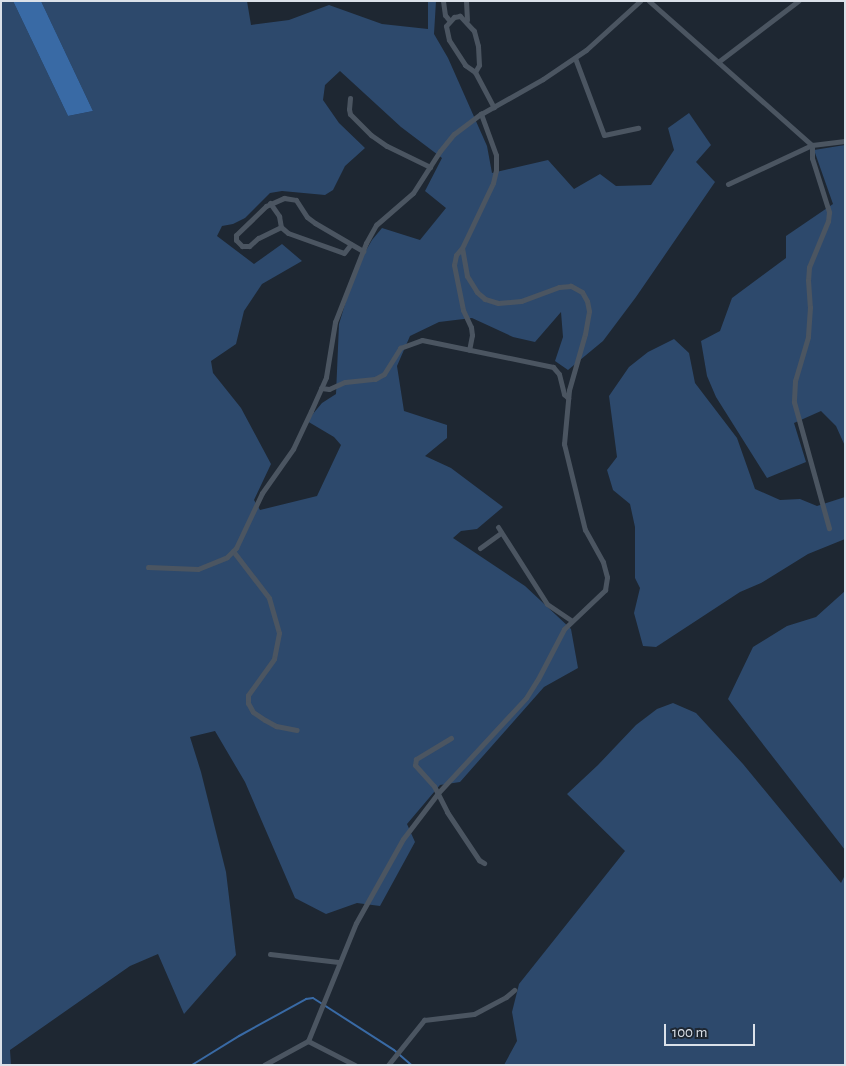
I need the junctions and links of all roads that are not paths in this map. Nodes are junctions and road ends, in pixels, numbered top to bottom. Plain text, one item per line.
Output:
1 (443, 1) edge
2 (466, 1) edge
3 (640, 1) edge
4 (649, 1) edge
5 (798, 1) edge
6 (449, 20) junction
7 (467, 20) junction
8 (575, 58) junction
9 (718, 62) junction
10 (475, 72) junction
11 (350, 98) dead end
12 (494, 107) junction
13 (481, 114) junction
14 (638, 128) dead end
15 (845, 141) edge
16 (812, 145) junction
17 (430, 167) junction
18 (728, 184) dead end
19 (270, 203) junction
20 (281, 227) junction
21 (352, 244) junction
22 (462, 248) junction
23 (363, 251) junction
24 (469, 350) junction
25 (321, 388) junction
26 (568, 398) junction
27 (498, 527) dead end
28 (829, 528) dead end
29 (502, 533) junction
30 (480, 548) dead end
31 (233, 551) junction
32 (148, 568) dead end
33 (571, 620) junction
34 (298, 730) dead end
35 (451, 738) dead end
36 (438, 793) junction
37 (484, 863) dead end
38 (270, 954) dead end
39 (339, 962) junction
40 (514, 990) dead end
41 (308, 1041) junction
42 (264, 1065) edge
43 (355, 1065) edge
44 (388, 1065) edge

1 - 6 street
2 - 7 street
3 - 8 street
4 - 9 street
5 - 9 street
6 - 7 street
6 - 10 street
7 - 10 street
8 - 12 street
8 - 14 street
9 - 16 street
10 - 12 street
11 - 17 street
12 - 13 street
13 - 17 street
13 - 22 street
15 - 16 street
16 - 18 street
16 - 28 street
17 - 23 street
19 - 20 street
19 - 20 street
19 - 21 street
20 - 21 street
21 - 23 street
22 - 24 street
22 - 26 street
23 - 25 street
24 - 25 street
24 - 26 street
25 - 31 street
26 - 33 street
27 - 29 street
29 - 30 street
29 - 33 street
31 - 32 street
31 - 34 street
33 - 36 street
35 - 36 street
36 - 37 street
36 - 39 street
38 - 39 street
39 - 41 street
40 - 44 street
41 - 42 street
41 - 43 street

